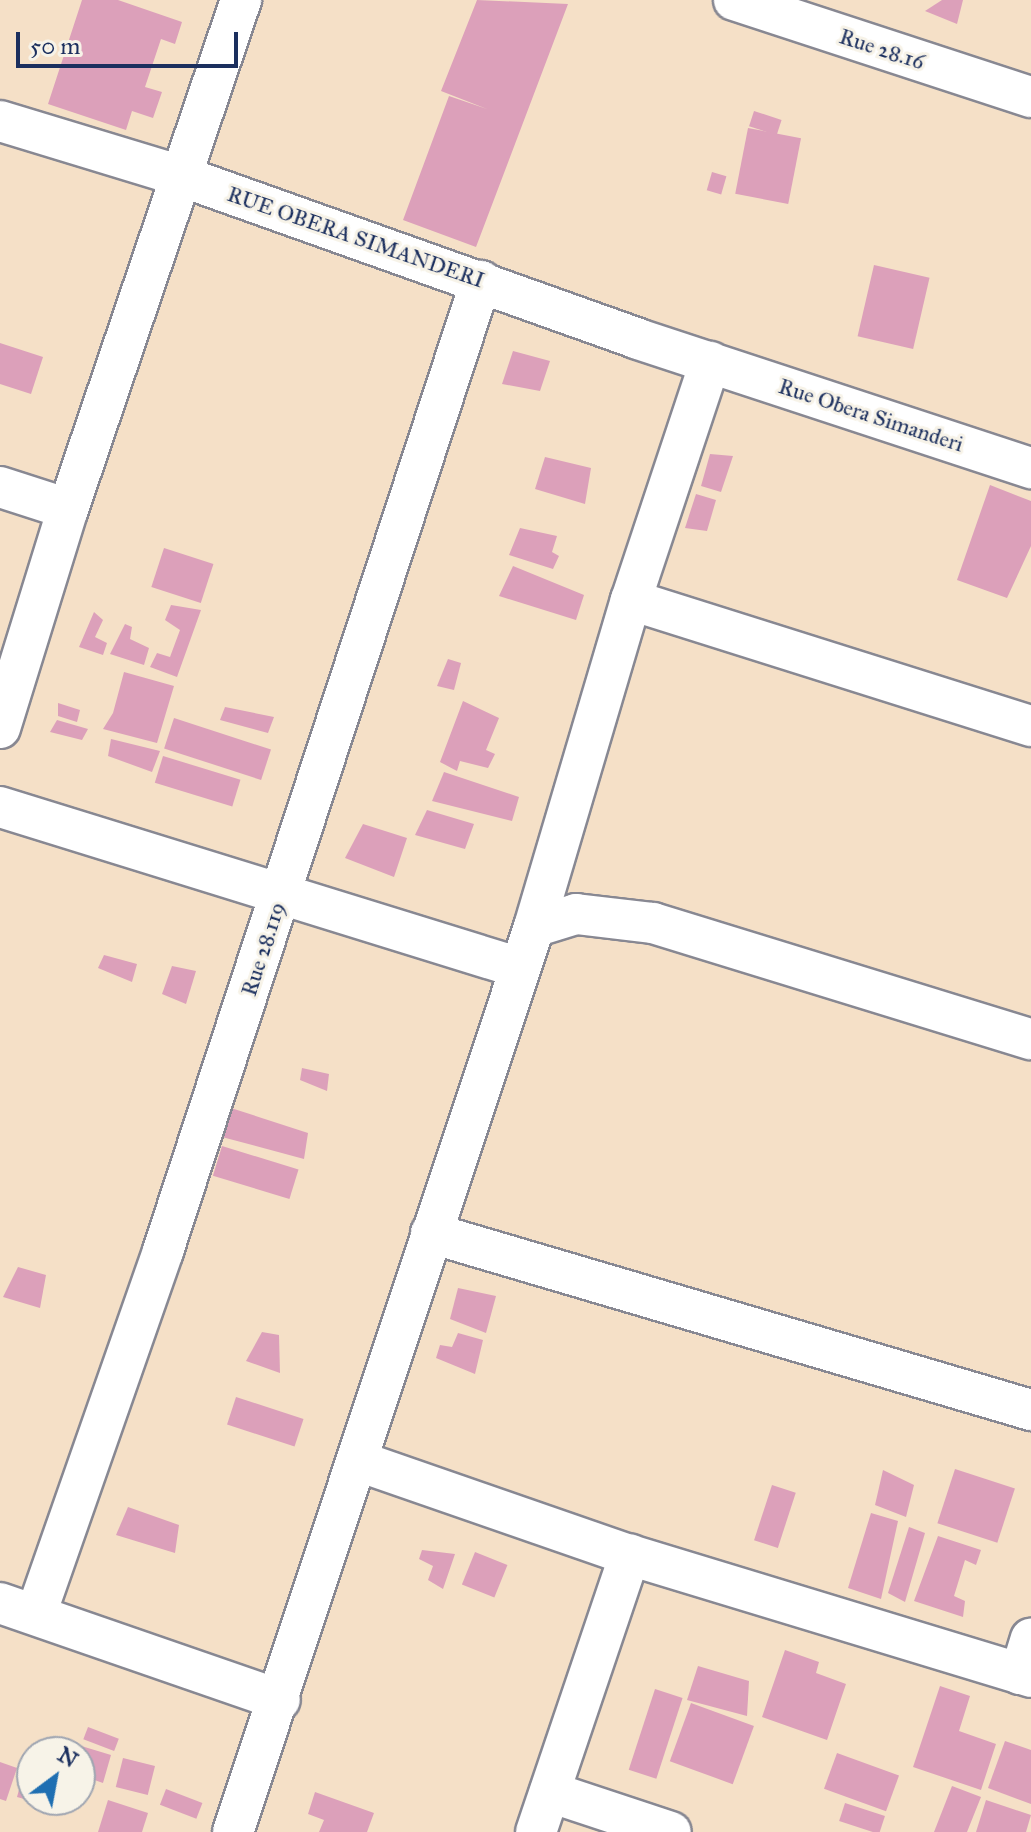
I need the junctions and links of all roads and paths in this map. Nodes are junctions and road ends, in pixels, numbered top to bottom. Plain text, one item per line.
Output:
1 (241, 0) edge
2 (748, 2) edge
3 (1031, 97) edge
4 (0, 121) edge
5 (181, 176) junction
6 (481, 281) junction
7 (710, 362) junction
8 (1028, 458) edge
9 (0, 487) edge
10 (68, 509) junction
11 (631, 600) junction
12 (1031, 726) edge
13 (0, 728) edge
14 (0, 807) edge
15 (282, 894) junction
16 (534, 927) junction
17 (520, 968) junction
18 (1031, 1039) edge
19 (431, 1233) junction
20 (1031, 1410) edge
21 (358, 1461) junction
22 (630, 1555) junction
23 (18, 1608) edge
24 (1027, 1663) edge
25 (280, 1700) junction
26 (550, 1792) junction
27 (233, 1832) edge
28 (536, 1832) edge
29 (671, 1832) edge

1 - 5 street
2 - 3 street, Rue 28.16
4 - 5 street, RUE OBERA SIMANDERI
5 - 6 street, RUE OBERA SIMANDERI
5 - 10 street
6 - 7 street, RUE OBERA SIMANDERI
6 - 15 street, Rue 28.119
7 - 8 street, Rue Obera Simanderi
7 - 11 street
9 - 10 street
10 - 13 street
11 - 12 street
11 - 16 street
14 - 15 street
15 - 17 street
15 - 23 street, Rue 28.119
16 - 17 street
16 - 18 street
17 - 19 street
19 - 20 street
19 - 21 street
21 - 22 street
21 - 25 street
22 - 24 street
22 - 26 street
23 - 25 street
25 - 27 street
26 - 28 street
26 - 29 street

